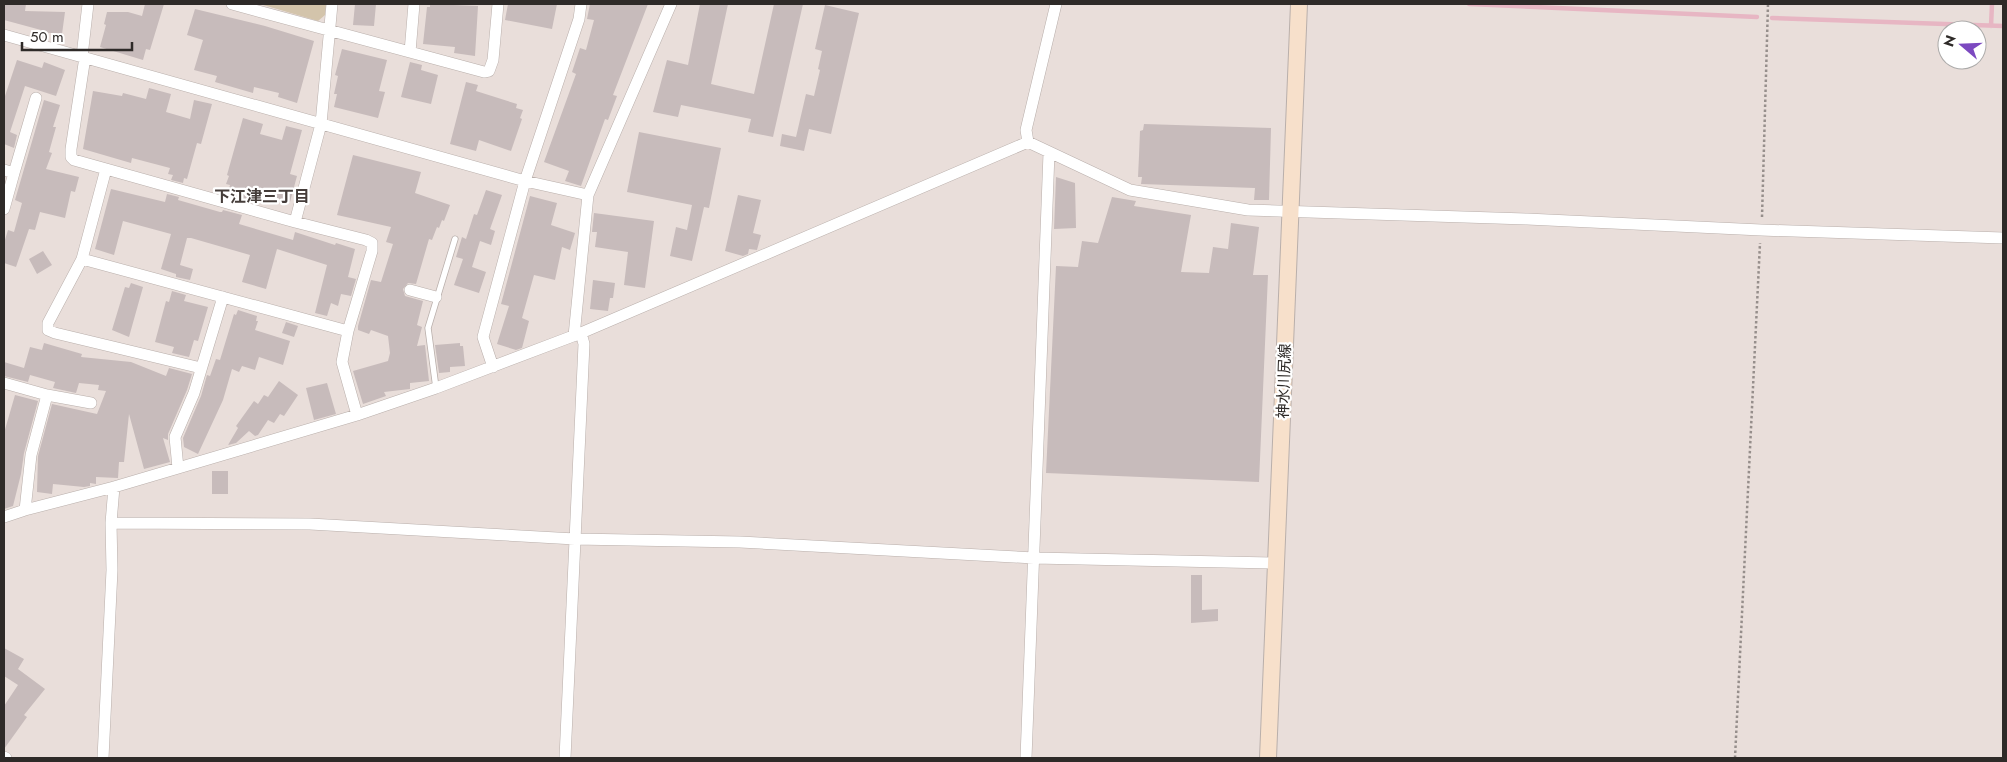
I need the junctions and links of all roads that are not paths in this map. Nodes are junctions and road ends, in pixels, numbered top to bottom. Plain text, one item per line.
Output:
1 (88, 4) edge
2 (232, 4) edge
3 (332, 4) edge
4 (414, 4) edge
5 (498, 4) edge
6 (581, 4) edge
7 (671, 4) edge
8 (1056, 4) edge
9 (1299, 4) edge
10 (248, 6) edge
11 (330, 31) junction
12 (4, 35) edge
13 (410, 52) junction
14 (84, 56) junction
15 (36, 98) dead end
16 (321, 124) junction
17 (1028, 142) junction
18 (1049, 153) junction
19 (106, 169) junction
20 (9, 172) edge
21 (525, 181) junction
22 (588, 196) junction
23 (4, 209) edge
24 (1290, 211) junction
25 (295, 222) junction
26 (2003, 238) edge
27 (455, 239) dead end
28 (82, 259) junction
29 (410, 290) dead end
30 (223, 297) junction
31 (436, 297) junction
32 (348, 331) junction
33 (577, 334) junction
34 (493, 367) junction
35 (201, 368) junction
36 (4, 383) edge
37 (436, 388) junction
38 (47, 394) junction
39 (91, 404) dead end
40 (357, 415) junction
41 (178, 468) junction
42 (114, 487) junction
43 (25, 510) junction
44 (4, 517) edge
45 (111, 523) junction
46 (575, 539) junction
47 (1034, 558) junction
48 (1277, 563) junction
49 (103, 758) edge
50 (564, 758) edge
51 (1026, 758) edge
52 (1268, 758) edge

1 - 14 street
2 - 10 street
3 - 11 street
4 - 13 street
5 - 13 street
6 - 21 street
7 - 22 street
8 - 17 street
9 - 24 main road, 神水川尻線
10 - 11 street
11 - 13 street
11 - 16 street
12 - 14 street
14 - 16 street
14 - 19 street
15 - 20 street
16 - 21 street
16 - 25 street
17 - 18 street
17 - 33 street
18 - 24 street
18 - 47 street
19 - 25 street
19 - 28 street
20 - 23 street
21 - 22 street
21 - 34 street
22 - 33 street
24 - 26 street
24 - 48 main road, 神水川尻線
25 - 32 street
27 - 31 lane
28 - 30 street
28 - 35 street
29 - 31 street
30 - 32 street
30 - 35 street
31 - 37 lane
32 - 40 street
33 - 34 street
33 - 46 street
34 - 37 street
35 - 41 street
36 - 38 street
37 - 40 street
38 - 39 street
38 - 43 street
40 - 41 street
41 - 42 street
42 - 43 street
42 - 45 street
43 - 44 street
45 - 46 street
45 - 49 street
46 - 47 street
46 - 50 street
47 - 48 street
47 - 51 street
48 - 52 main road, 神水川尻線

